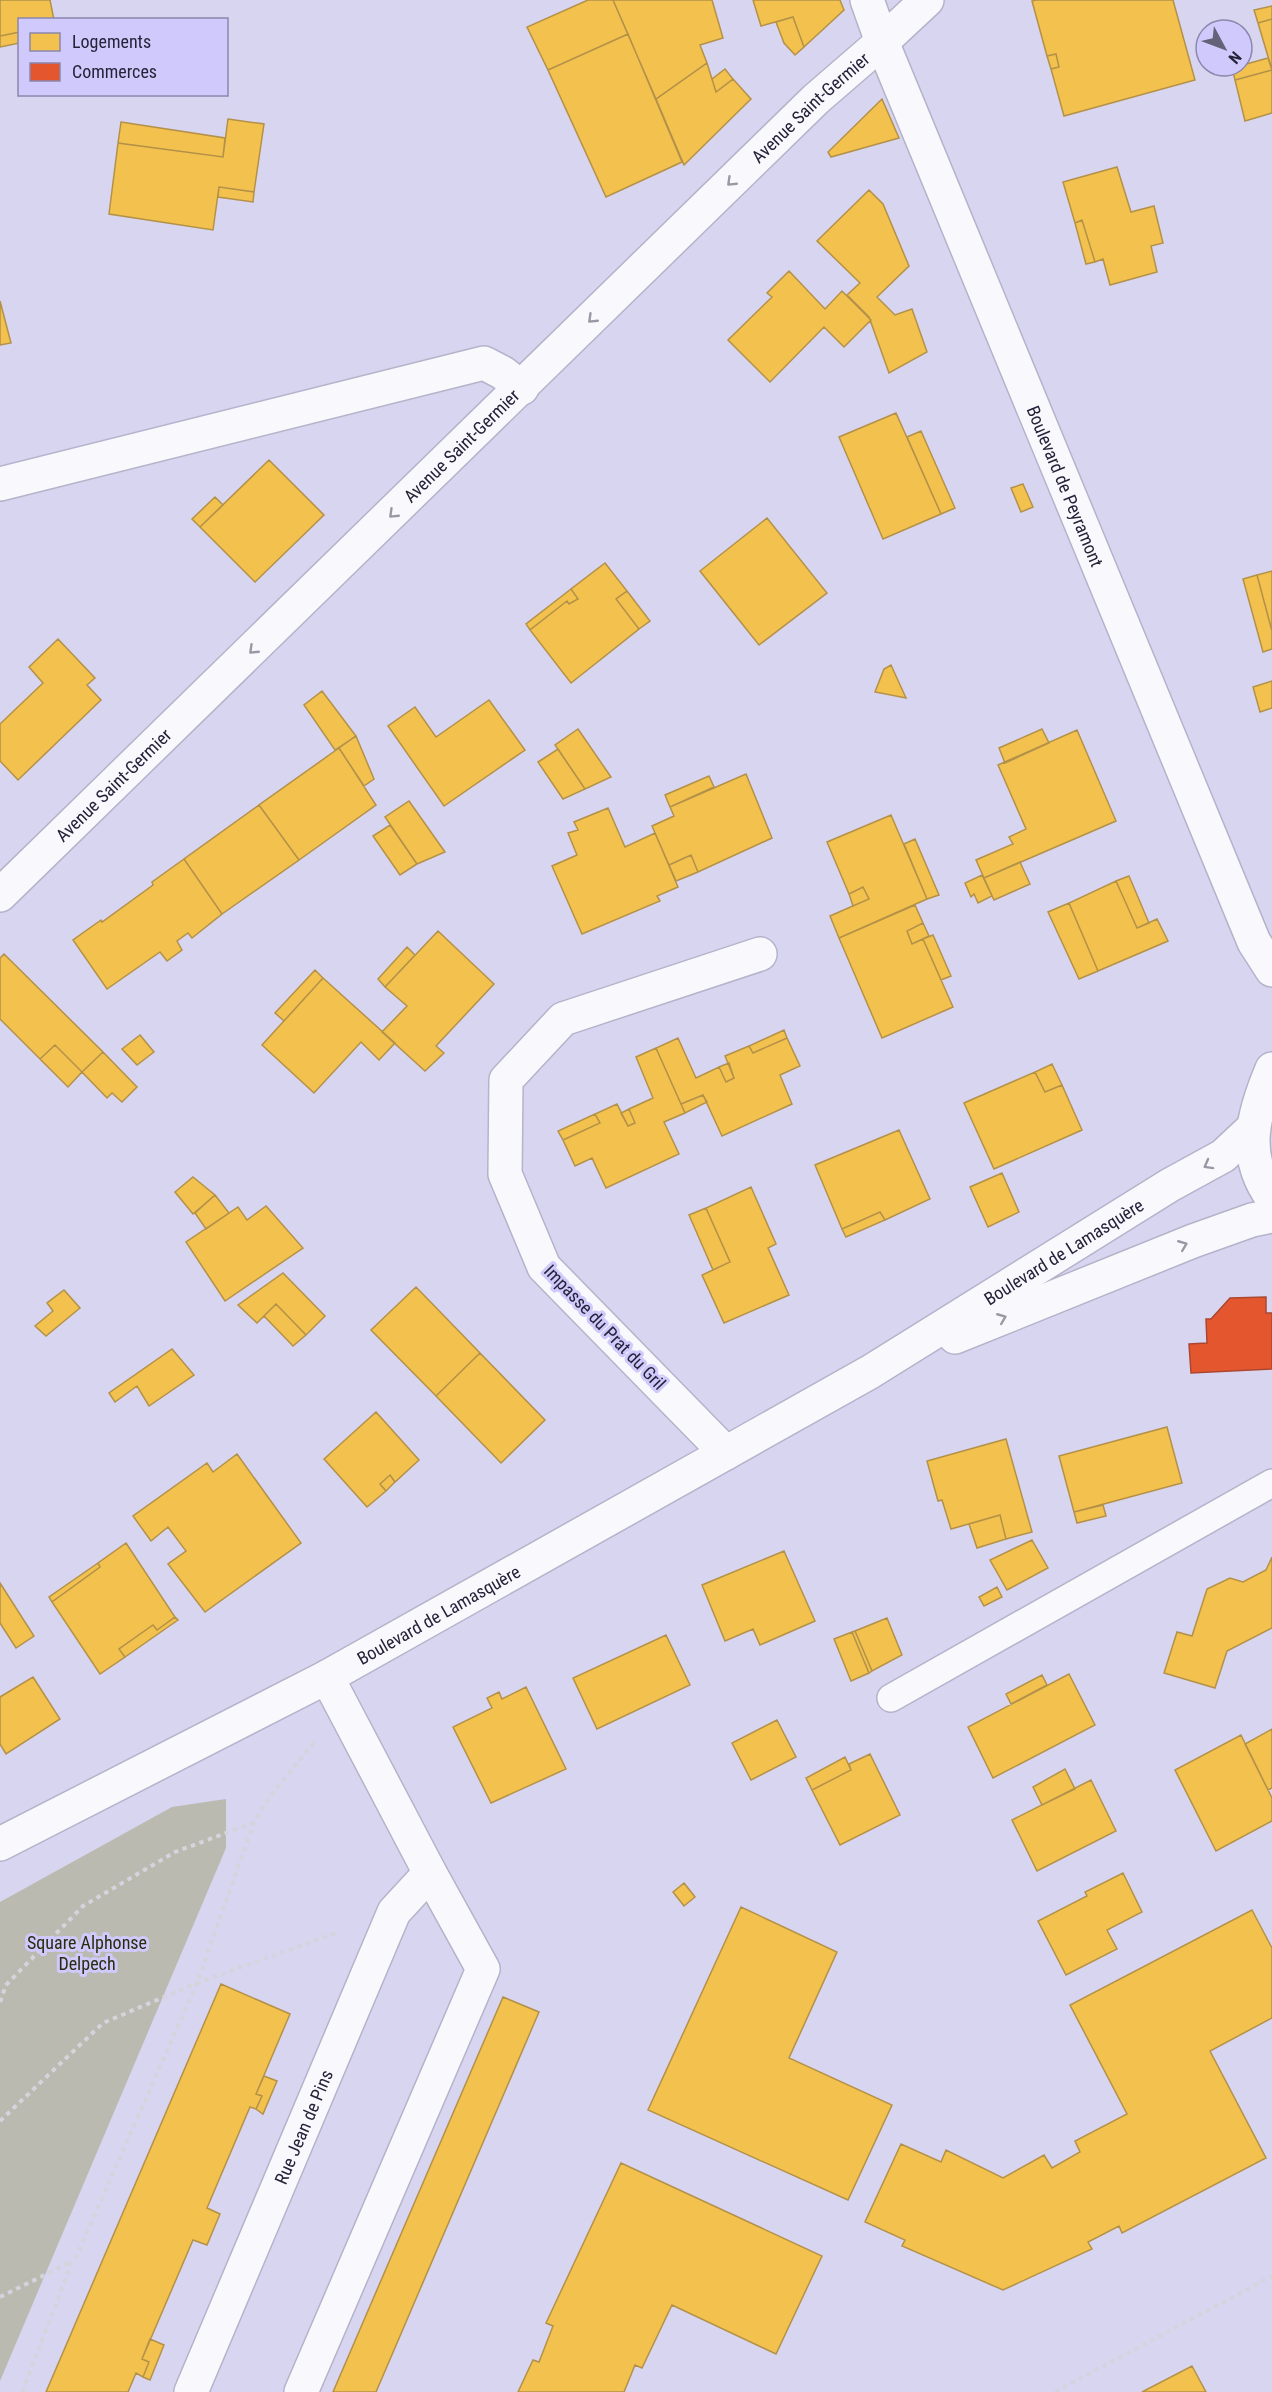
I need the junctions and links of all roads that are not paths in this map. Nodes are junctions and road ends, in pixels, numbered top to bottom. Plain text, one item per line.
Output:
1 (867, 0) edge
2 (927, 0) edge
3 (882, 42) junction
4 (522, 388) junction
5 (0, 484) edge
6 (0, 895) edge
7 (760, 954) dead end
8 (1272, 970) edge
9 (1272, 1069) edge
10 (1253, 1128) junction
11 (1272, 1198) edge
12 (1272, 1216) edge
13 (870, 1372) junction
14 (726, 1453) junction
15 (1272, 1484) edge
16 (327, 1677) junction
17 (891, 1698) dead end
18 (0, 1844) edge
19 (430, 1873) junction
20 (191, 2392) edge
21 (301, 2392) edge

1 - 3 street, Boulevard de Peyramont
2 - 3 street, Avenue Saint-Germier
3 -> 4 street, Avenue Saint-Germier
3 - 8 street, Boulevard de Peyramont
4 - 5 street
4 -> 6 street, Avenue Saint-Germier
7 - 14 street, Impasse du Prat du Gril
9 - 10 street
10 - 11 street
10 -> 13 street, Boulevard de Lamasquère
13 -> 12 street, Boulevard de Lamasquère
13 - 14 street, Boulevard de Lamasquère
14 - 16 street, Boulevard de Lamasquère
15 - 17 lane
16 - 18 street, Boulevard de Lamasquère
16 - 19 street
19 - 20 street, Rue Jean de Pins
19 - 21 street

